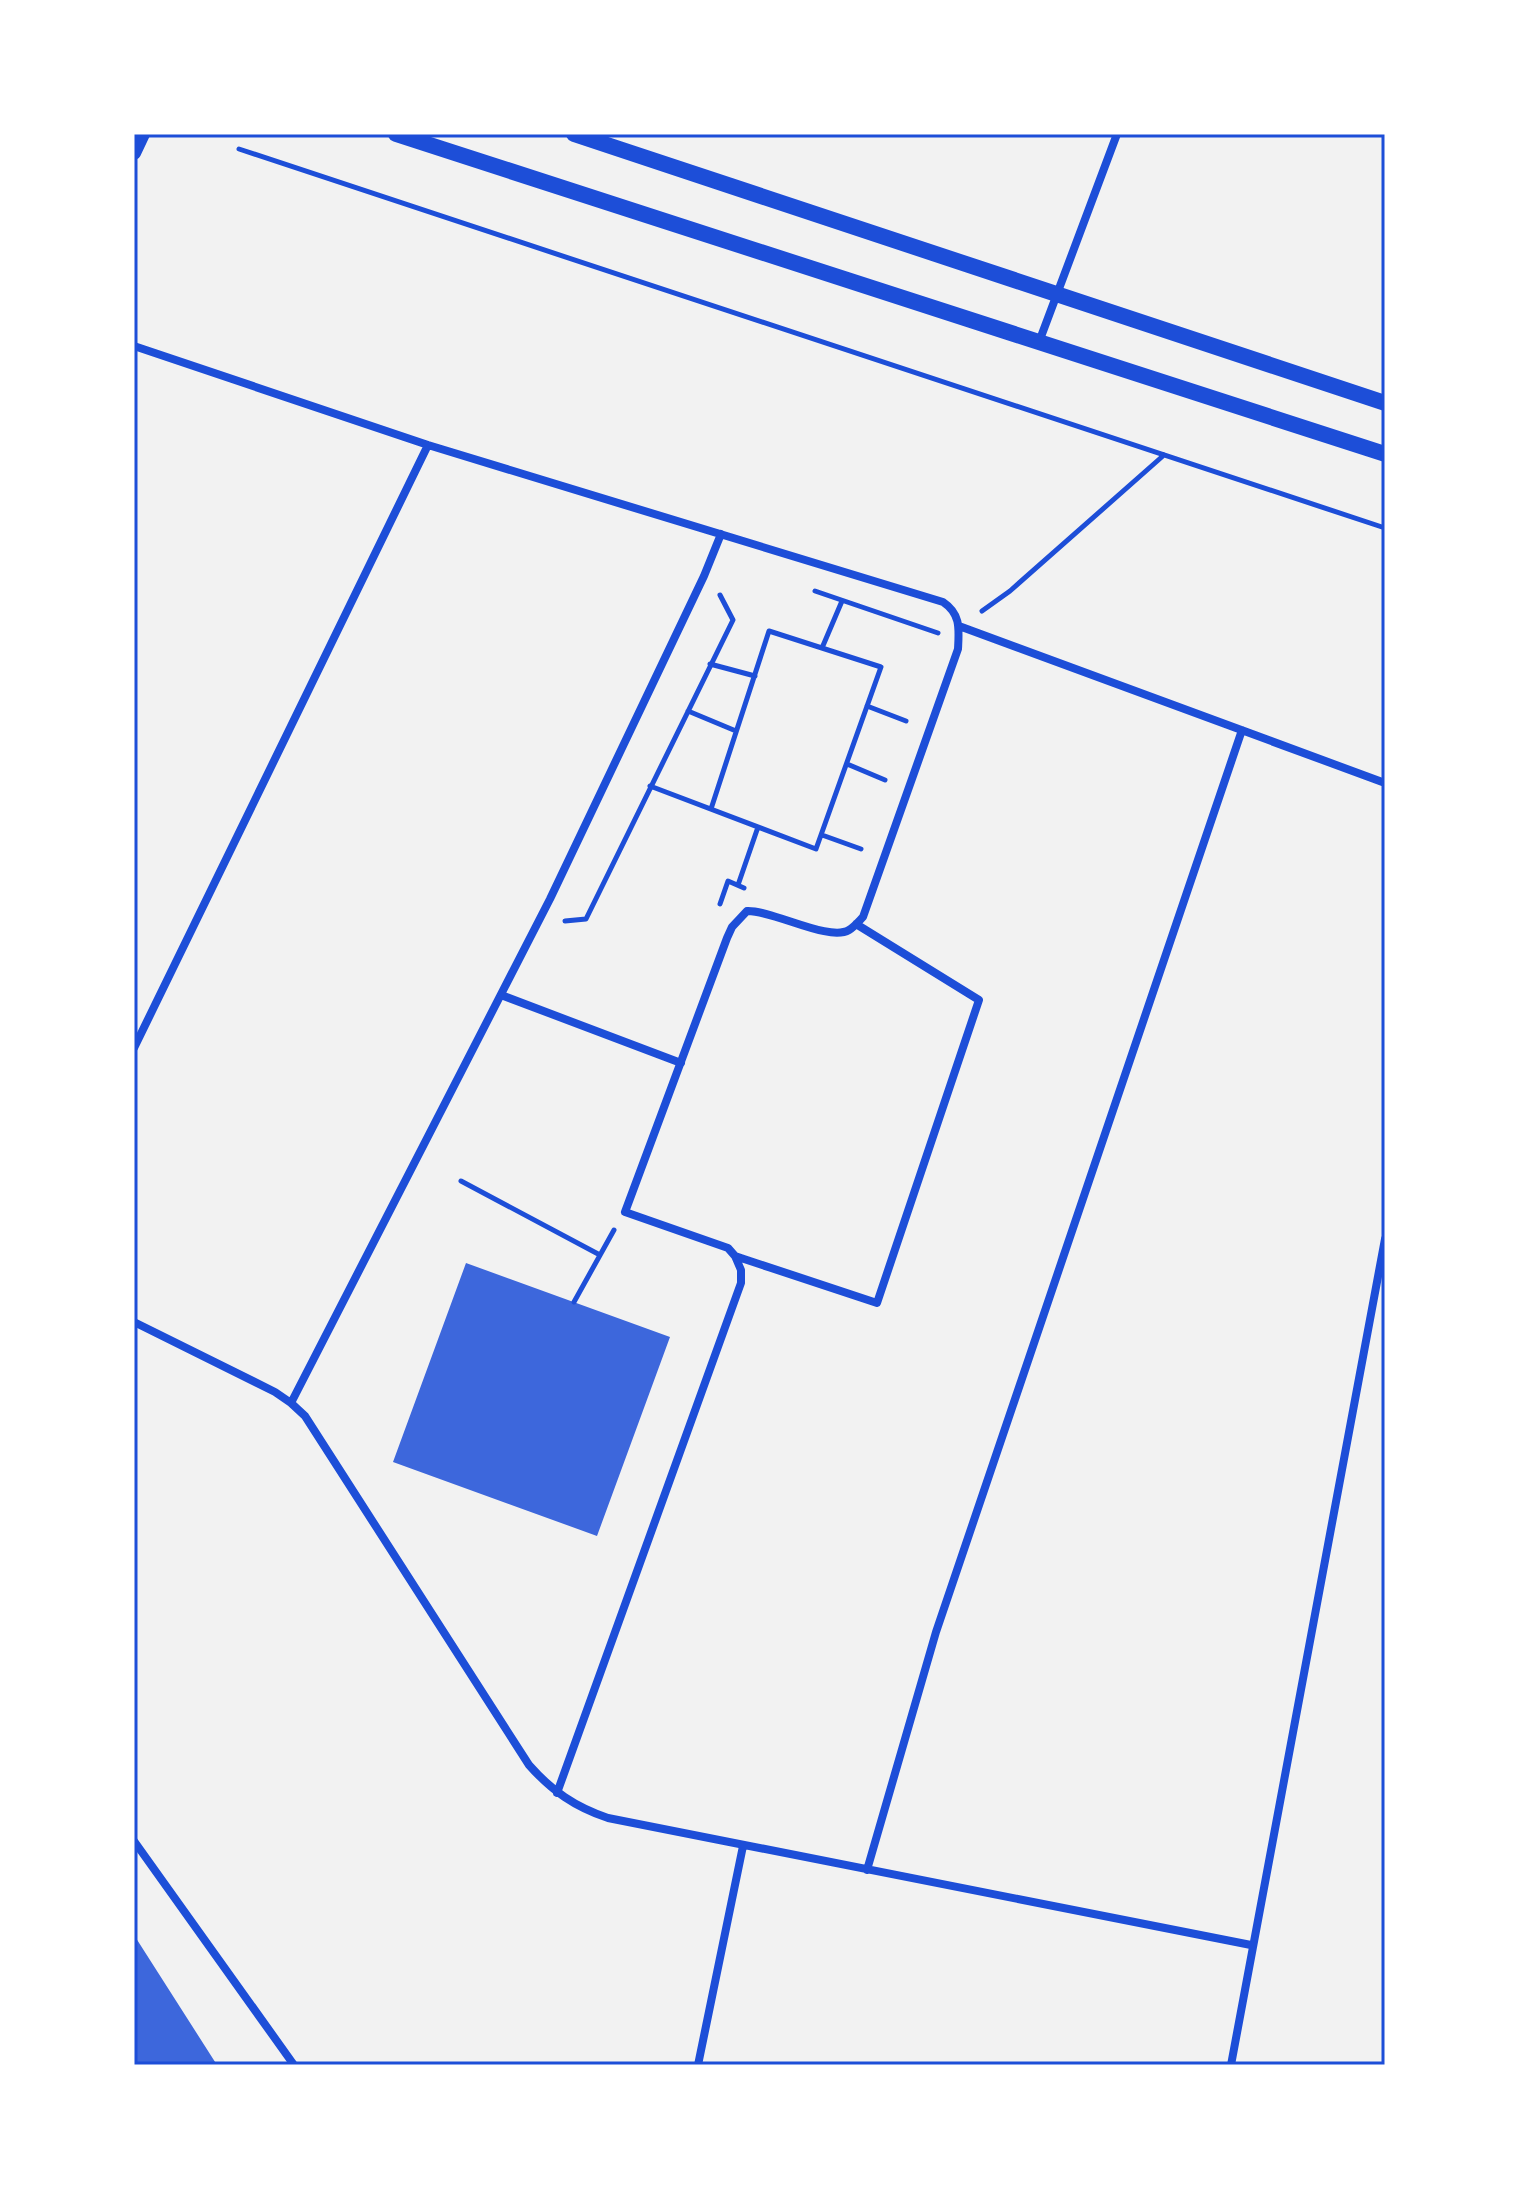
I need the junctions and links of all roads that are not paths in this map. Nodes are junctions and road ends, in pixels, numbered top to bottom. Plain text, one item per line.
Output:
1 (143, 134) edge
2 (396, 134) edge
3 (574, 134) edge
4 (1117, 134) edge
5 (134, 153) edge
6 (1056, 295) junction
7 (1039, 342) junction
8 (134, 346) edge
9 (1385, 403) edge
10 (428, 445) junction
11 (1385, 454) edge
12 (721, 534) junction
13 (959, 626) junction
14 (1242, 730) junction
15 (1385, 783) edge
16 (856, 924) junction
17 (501, 995) junction
18 (134, 1048) edge
19 (681, 1063) junction
20 (1385, 1239) edge
21 (735, 1256) junction
22 (134, 1322) edge
23 (291, 1403) junction
24 (557, 1793) junction
25 (134, 1841) edge
26 (743, 1846) junction
27 (867, 1870) junction
28 (1251, 1945) junction
29 (294, 2065) edge
30 (698, 2065) edge
31 (1231, 2065) edge

1 - 5 street
2 - 7 main road
3 - 6 main road
4 - 6 street
6 - 7 street
6 - 9 main road
7 - 11 main road
8 - 10 street
10 - 12 street
10 - 18 street
12 - 13 street
12 - 17 street
13 - 14 street
13 - 16 street
14 - 15 street
14 - 27 street
16 - 19 street
16 - 21 street
17 - 19 street
17 - 23 street
19 - 21 street
20 - 28 street
21 - 24 street
22 - 23 street
23 - 24 street
24 - 26 street
25 - 29 street
26 - 27 street
26 - 30 street
27 - 28 street
28 - 31 street

